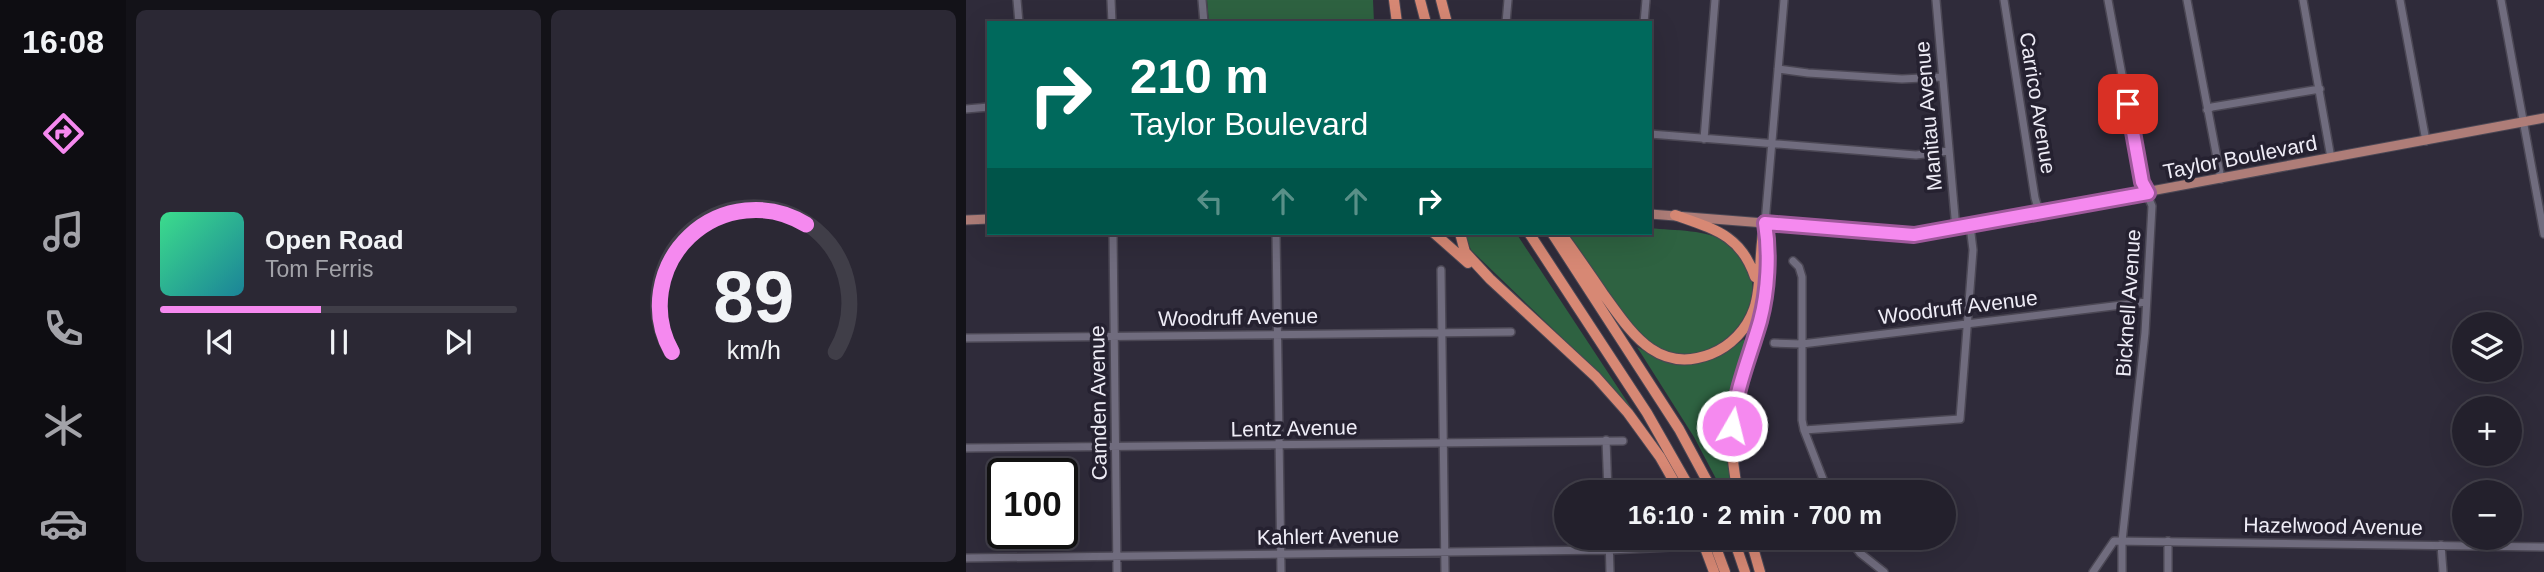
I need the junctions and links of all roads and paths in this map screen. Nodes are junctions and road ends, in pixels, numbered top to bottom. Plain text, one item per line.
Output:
1 (1017, 0) edge
2 (1111, 0) edge
3 (1202, 0) edge
4 (1394, 0) edge
5 (1420, 0) edge
6 (1441, 0) edge
7 (1508, 0) edge
8 (1646, 0) edge
9 (1715, 0) edge
10 (1784, 0) edge
11 (1936, 0) edge
12 (2004, 0) edge
13 (2108, 0) edge
14 (2187, 0) edge
15 (2302, 0) edge
16 (2400, 0) edge
17 (2501, 0) edge
18 (1019, 21) edge
19 (1112, 21) edge
20 (1204, 21) edge
21 (1397, 21) edge
22 (1425, 21) edge
23 (1446, 21) edge
24 (1506, 21) edge
25 (1644, 21) edge
26 (1778, 69) junction
27 (1942, 78) junction
28 (2320, 89) junction
29 (987, 107) edge
30 (966, 109) edge
31 (2207, 110) junction
32 (2544, 118) edge
33 (2524, 122) junction
34 (1652, 134) edge
35 (1704, 139) junction
36 (2426, 141) junction
37 (1771, 144) junction
38 (1949, 151) junction
39 (2331, 158) junction
40 (2221, 179) junction
41 (2148, 193) junction
42 (2039, 211) junction
43 (1652, 214) edge
44 (1675, 215) junction
45 (987, 219) edge
46 (966, 220) edge
47 (1765, 223) junction
48 (1970, 226) junction
49 (1956, 229) junction
50 (2544, 234) edge
51 (1113, 235) edge
52 (1276, 235) edge
53 (1436, 235) edge
54 (1461, 235) edge
55 (1530, 235) edge
56 (1553, 235) edge
57 (1562, 235) edge
58 (1793, 261) dead end
59 (1441, 270) dead end
60 (1490, 279) junction
61 (1758, 283) junction
62 (2147, 302) junction
63 (1967, 324) junction
64 (1442, 332) junction
65 (1511, 332) dead end
66 (1278, 334) junction
67 (1114, 336) junction
68 (966, 338) edge
69 (1774, 343) dead end
70 (1802, 344) junction
71 (1804, 430) junction
72 (1606, 440) junction
73 (1623, 441) dead end
74 (1444, 442) junction
75 (1116, 446) junction
76 (1279, 446) junction
77 (966, 448) edge
78 (1608, 480) edge
79 (1673, 480) edge
80 (1685, 480) edge
81 (1707, 480) edge
82 (1736, 480) edge
83 (1823, 480) edge
84 (2122, 541) junction
85 (2168, 541) junction
86 (2441, 545) junction
87 (2544, 547) edge
88 (1626, 550) edge
89 (1706, 550) edge
90 (1717, 550) edge
91 (1737, 550) edge
92 (1753, 550) edge
93 (1858, 550) edge
94 (1610, 551) junction
95 (1445, 552) junction
96 (1281, 555) junction
97 (1117, 557) junction
98 (966, 558) edge
99 (1881, 571) edge
100 (1117, 572) edge
101 (1281, 572) edge
102 (1445, 572) edge
103 (1610, 572) edge
104 (1714, 572) edge
105 (1725, 572) edge
106 (1745, 572) edge
107 (1759, 572) edge
108 (2093, 572) edge
109 (2122, 572) edge
110 (2168, 572) edge
111 (2443, 572) edge

1 - 18 street
2 - 19 street
3 - 20 street
4 - 21 highway
5 - 22 highway
6 - 23 highway
7 - 24 street
8 - 25 street
9 - 35 street
10 - 26 street
11 - 27 street, Manitau Avenue
12 - 42 street, Carrico Avenue
13 - 41 street, Bicknell Avenue
14 - 31 street
15 - 28 street
16 - 36 street
17 - 33 street
26 - 27 street
26 - 37 street
27 - 38 street, Manitau Avenue
28 - 31 street
28 - 39 street
29 - 30 street
31 - 40 street
32 - 33 main road, Taylor Boulevard
33 - 36 main road, Taylor Boulevard
33 - 50 street
34 - 35 street
35 - 37 street
36 - 39 main road, Taylor Boulevard
37 - 38 street
37 - 47 street
38 - 49 street, Manitau Avenue
39 - 40 main road, Taylor Boulevard
40 - 41 main road, Taylor Boulevard
41 - 42 main road, Taylor Boulevard
41 - 62 street, Bicknell Avenue
42 - 48 main road, Taylor Boulevard
43 - 44 main road, Taylor Boulevard
44 - 47 main road, Taylor Boulevard
44 - 61 highway
45 - 46 main road
47 - 49 main road, Taylor Boulevard
47 - 61 highway
47 - 82 highway
48 - 49 main road, Taylor Boulevard
48 - 63 street
51 - 67 street, Camden Avenue
52 - 66 street
53 - 60 highway
54 - 60 highway
55 - 80 highway
56 - 81 highway
57 - 61 highway
58 - 70 street
59 - 64 street
60 - 79 highway
62 - 63 street, Woodruff Avenue
62 - 84 street, Bicknell Avenue
63 - 70 street, Woodruff Avenue
63 - 71 street
64 - 65 street, Woodruff Avenue
64 - 66 street, Woodruff Avenue
64 - 74 street
66 - 67 street, Woodruff Avenue
66 - 76 street
67 - 68 street, Woodruff Avenue
67 - 75 street, Camden Avenue
69 - 70 street, Woodruff Avenue
70 - 71 street
71 - 83 street
72 - 73 street, Lentz Avenue
72 - 74 street, Lentz Avenue
72 - 78 street
74 - 76 street, Lentz Avenue
74 - 95 street
75 - 76 street, Lentz Avenue
75 - 77 street, Lentz Avenue
75 - 97 street, Camden Avenue
76 - 96 street
84 - 85 street, Hazelwood Avenue
84 - 108 street
84 - 109 street, Bicknell Avenue
85 - 86 street, Hazelwood Avenue
85 - 110 street
86 - 87 street, Hazelwood Avenue
86 - 111 street
88 - 94 street, Kahlert Avenue
89 - 104 highway
90 - 105 highway
91 - 106 highway
92 - 107 highway
93 - 99 street
94 - 95 street, Kahlert Avenue
94 - 103 street
95 - 96 street, Kahlert Avenue
95 - 102 street
96 - 97 street, Kahlert Avenue
96 - 101 street
97 - 98 street, Kahlert Avenue
97 - 100 street, Camden Avenue

